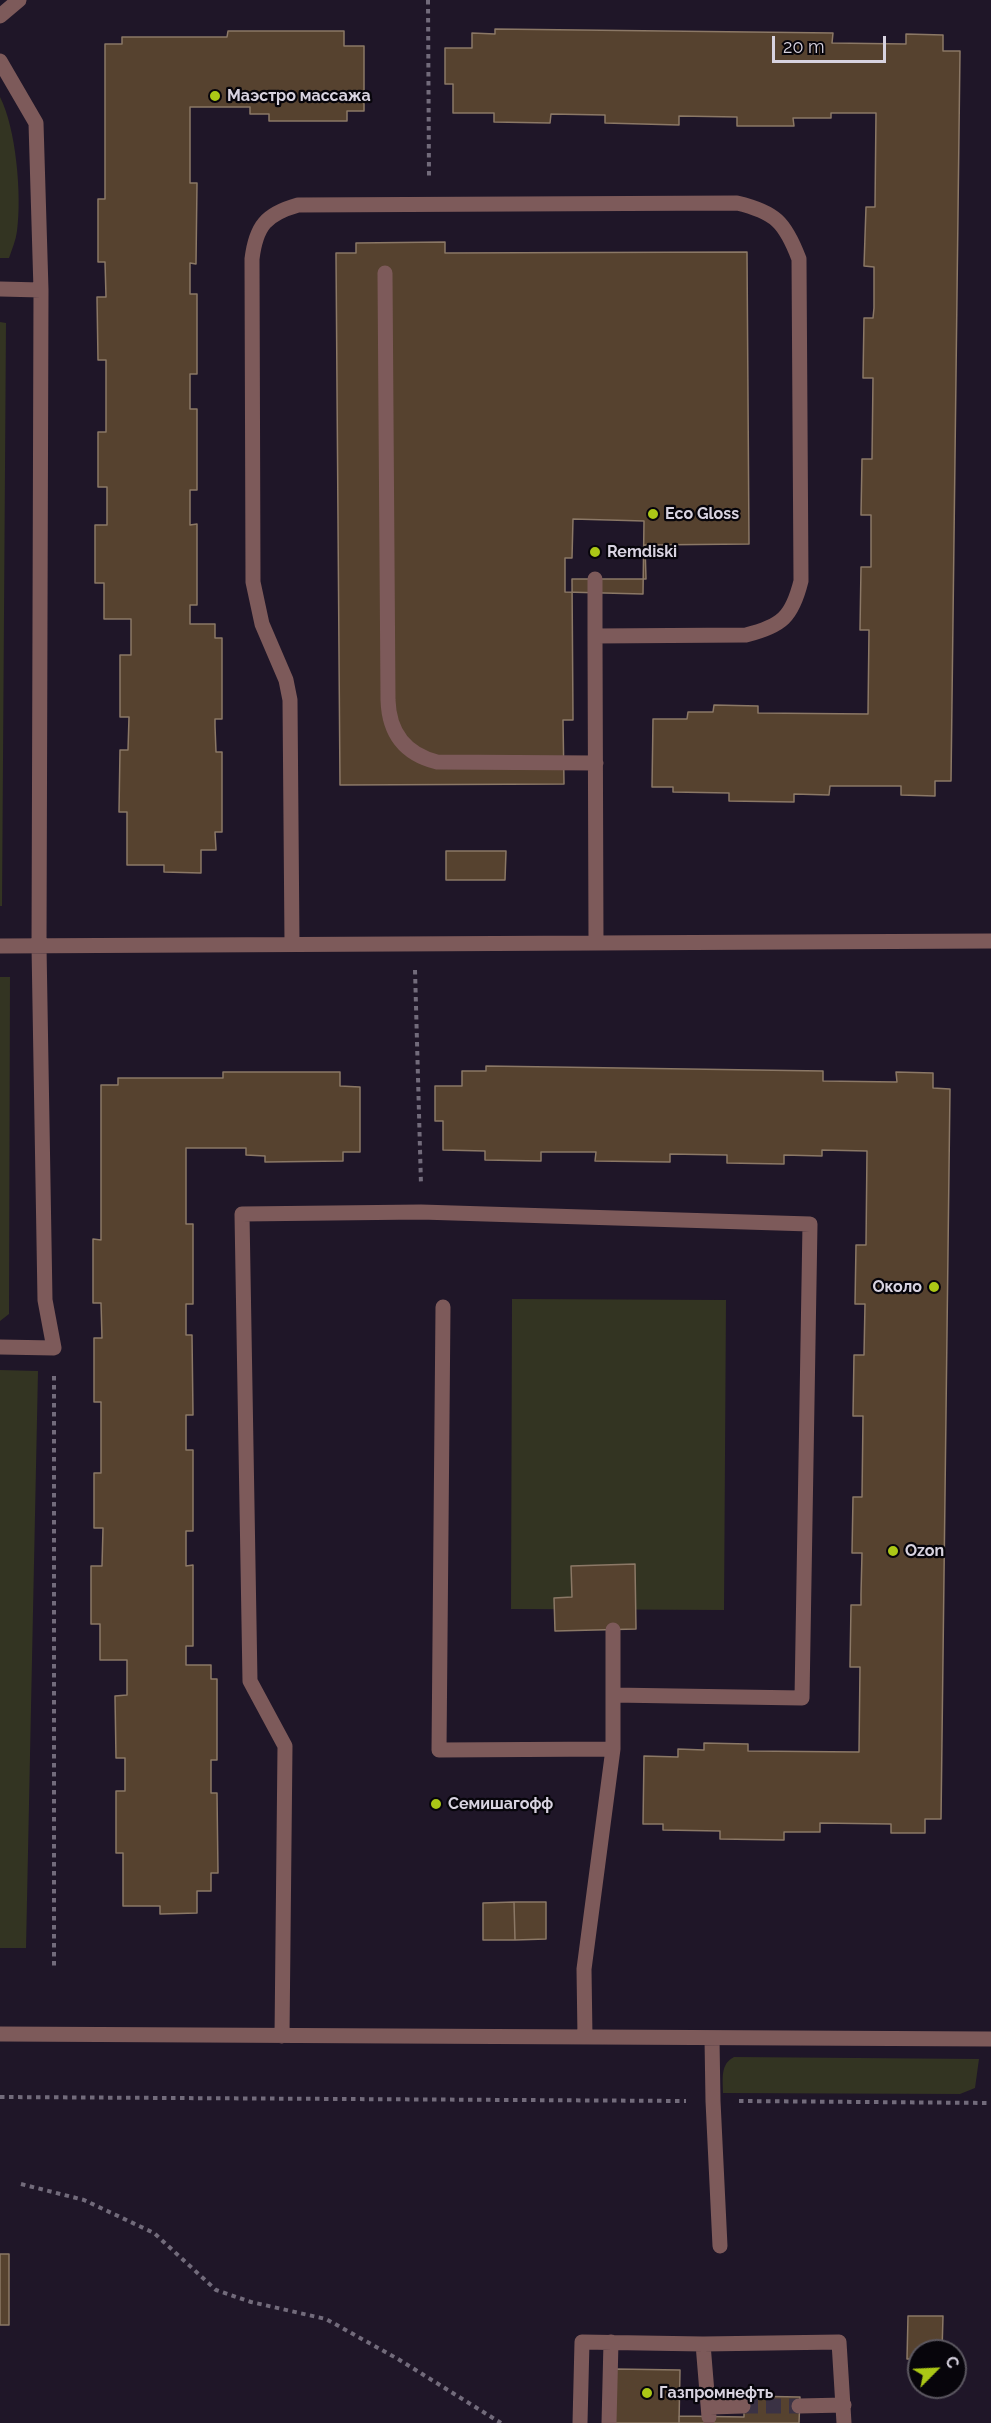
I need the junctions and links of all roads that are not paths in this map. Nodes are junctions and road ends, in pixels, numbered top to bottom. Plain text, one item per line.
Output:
1 (19, 0) edge
2 (0, 16) edge
3 (0, 61) edge
4 (385, 273) dead end
5 (0, 289) edge
6 (41, 290) junction
7 (595, 579) dead end
8 (595, 636) junction
9 (596, 763) junction
10 (991, 941) edge
11 (596, 943) junction
12 (292, 944) junction
13 (0, 946) edge
14 (39, 946) junction
15 (442, 1307) dead end
16 (0, 1347) edge
17 (613, 1630) dead end
18 (614, 1695) junction
19 (613, 1749) junction
20 (0, 2034) edge
21 (282, 2036) junction
22 (585, 2037) junction
23 (712, 2039) junction
24 (991, 2039) edge
25 (720, 2246) dead end
26 (611, 2343) junction
27 (704, 2344) junction
28 (844, 2404) junction
29 (743, 2406) tunnel mouth
30 (799, 2406) tunnel mouth
31 (580, 2423) edge
32 (609, 2423) edge
33 (844, 2423) edge

1 - 2 street
3 - 6 street
4 - 9 street
5 - 6 street
6 - 14 street
7 - 8 street
8 - 9 street
8 - 12 street
9 - 11 street
10 - 11 street
11 - 12 street
12 - 14 street
13 - 14 street
14 - 16 street
15 - 19 street
17 - 18 street
18 - 19 street
18 - 21 street
19 - 22 street
20 - 21 street
21 - 22 street
22 - 23 street
23 - 24 street
23 - 25 street
26 - 27 street
26 - 31 street
26 - 32 street
27 - 28 street
27 - 29 street
28 - 30 street
28 - 33 street

